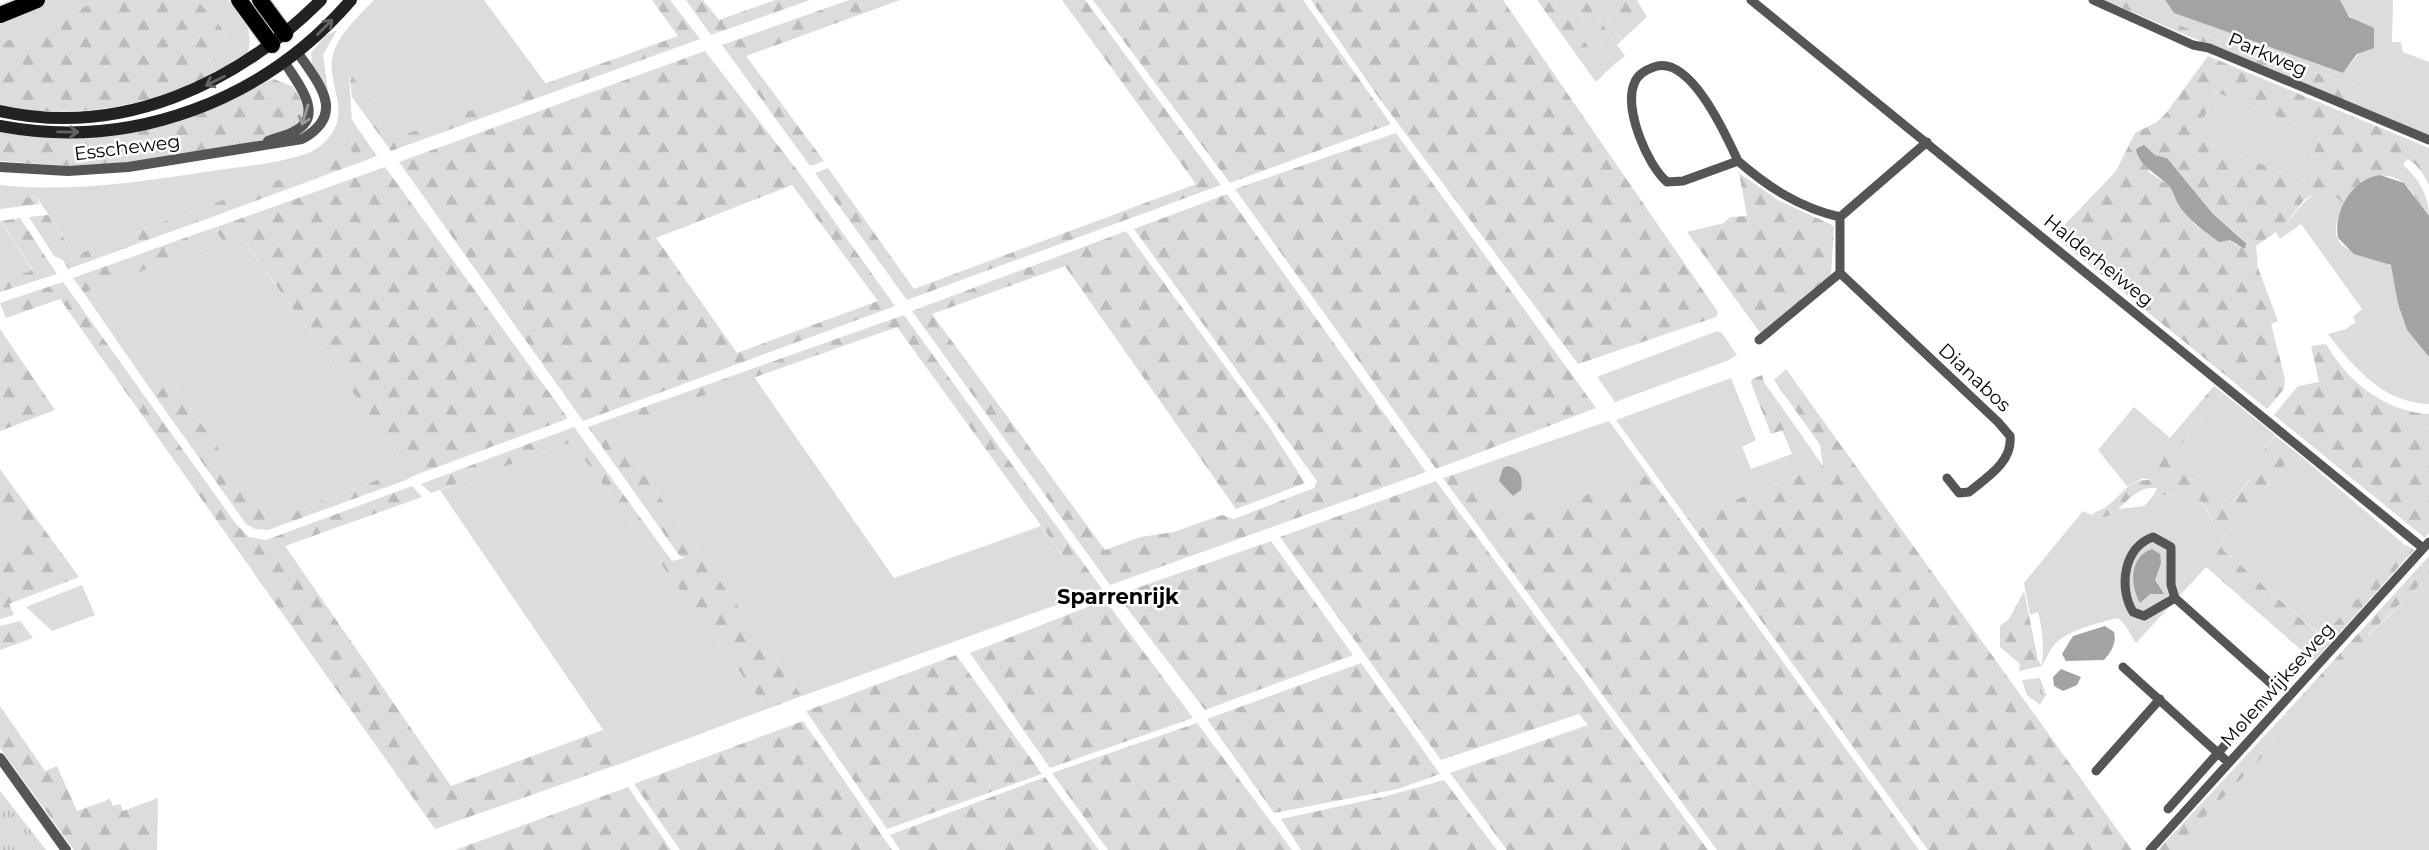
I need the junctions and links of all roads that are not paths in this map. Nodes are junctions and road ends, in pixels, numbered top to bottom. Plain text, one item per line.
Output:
1 (37, 0) edge
2 (239, 0) edge
3 (260, 0) edge
4 (321, 0) edge
5 (351, 0) edge
6 (1751, 0) edge
7 (2093, 0) edge
8 (0, 15) edge
9 (279, 39) junction
10 (298, 53) junction
11 (285, 63) junction
12 (0, 111) edge
13 (0, 126) edge
14 (2429, 140) edge
15 (1927, 142) junction
16 (258, 146) junction
17 (1738, 161) junction
18 (0, 167) edge
19 (1840, 217) junction
20 (1840, 273) junction
21 (1759, 340) dead end
22 (1947, 478) dead end
23 (2426, 545) edge
24 (2175, 598) junction
25 (2123, 667) dead end
26 (2160, 699) junction
27 (2217, 752) junction
28 (0, 758) edge
29 (2229, 763) junction
30 (2096, 771) dead end
31 (2168, 809) dead end
32 (66, 850) edge
33 (2150, 850) edge

1 - 8 highway
2 - 9 highway
3 - 9 highway
4 - 9 main road
10 -> 5 main road
6 - 15 street, Halderheiweg
7 - 14 street, Parkweg
9 - 10 main road
9 - 11 main road
9 -> 12 main road
10 - 11 main road
10 - 16 street, Esscheweg
13 -> 11 main road
11 -> 16 street, Esscheweg
15 - 19 street
15 - 23 street, Halderheiweg
16 - 18 street, Esscheweg
17 - 17 street
17 - 19 street
19 - 20 street
20 - 21 street
20 - 22 street, Dianabos
23 - 29 street, Molenwijkseweg
24 - 24 street
24 - 27 street, Molenwijkseweg
25 - 26 street
26 - 27 street
26 - 30 street
27 - 29 street
27 - 31 street, Molenwijkseweg
28 - 32 street
29 - 33 street, Molenwijkseweg

